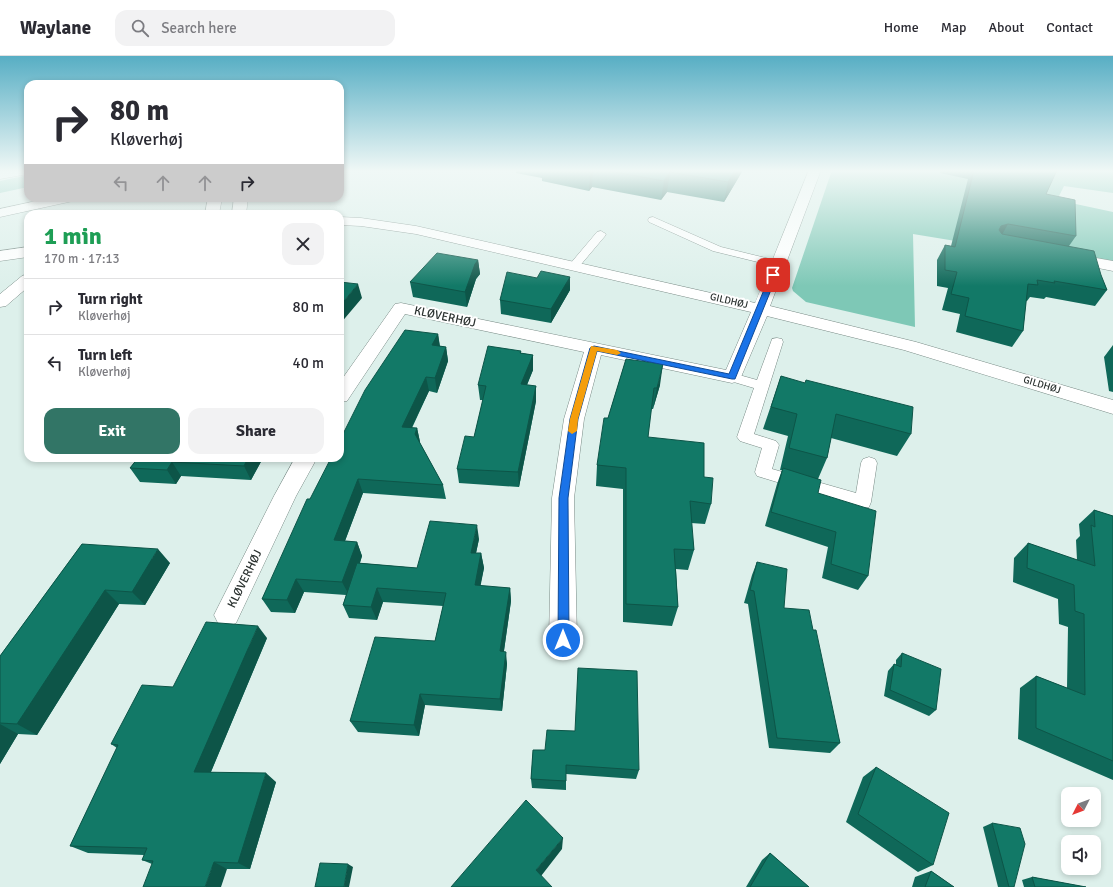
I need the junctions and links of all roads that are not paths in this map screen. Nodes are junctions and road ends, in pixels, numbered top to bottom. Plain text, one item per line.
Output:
1 (19, 209) edge
2 (800, 209) edge
3 (0, 213) edge
4 (653, 220) dead end
5 (344, 221) edge
6 (601, 234) dead end
7 (24, 253) edge
8 (1052, 255) edge
9 (0, 256) edge
10 (1090, 262) junction
11 (778, 264) junction
12 (574, 266) junction
13 (1113, 266) edge
14 (1094, 276) edge
15 (24, 282) edge
16 (0, 302) edge
17 (761, 309) junction
18 (777, 342) dead end
19 (594, 348) junction
20 (732, 377) junction
21 (762, 386) junction
22 (344, 390) edge
23 (1113, 407) edge
24 (304, 462) edge
25 (869, 463) dead end
26 (227, 615) dead end
27 (563, 640) dead end

1 - 3 street
2 - 11 street
4 - 11 lane
5 - 12 street, GILDHØJ
6 - 12 lane
7 - 9 street
8 - 10 street
10 - 13 street
10 - 14 lane
11 - 17 street
12 - 17 street, GILDHØJ
15 - 16 street
17 - 20 street
17 - 23 street, GILDHØJ
18 - 21 lane
19 - 20 street, KLØVERHØJ
19 - 22 street, KLØVERHØJ
19 - 27 street
20 - 21 lane
21 - 25 lane
24 - 26 street, KLØVERHØJ

